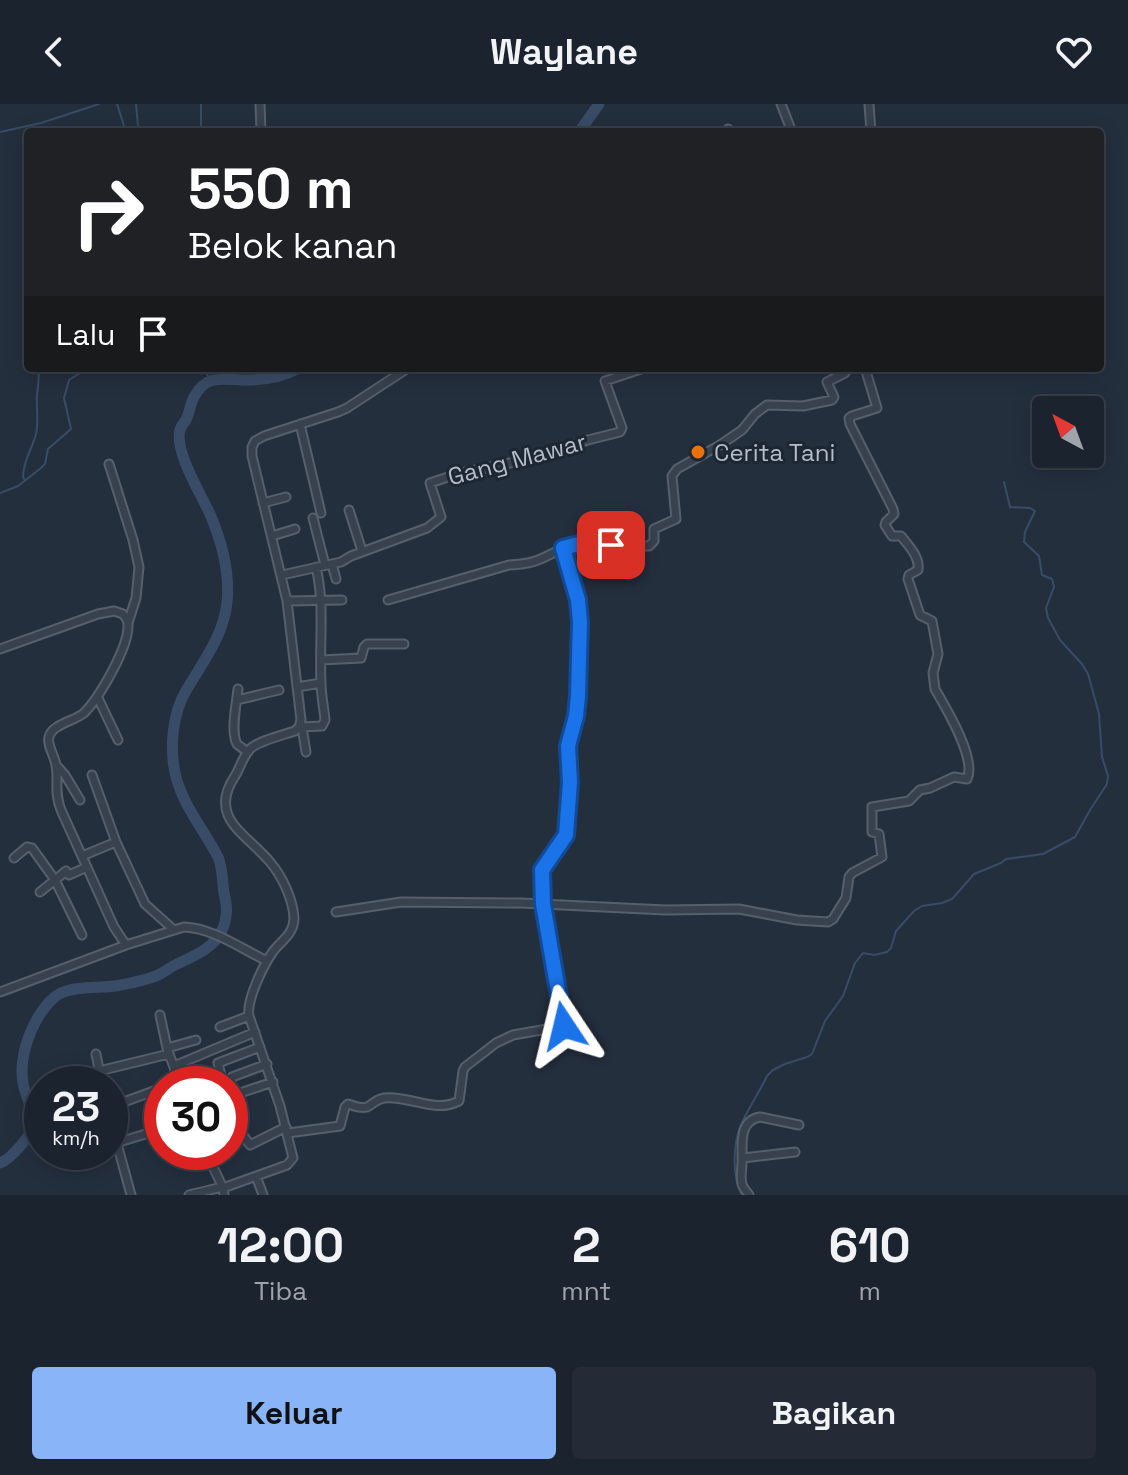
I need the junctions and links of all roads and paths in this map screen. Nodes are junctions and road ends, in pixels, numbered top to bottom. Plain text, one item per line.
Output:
1 (260, 104) edge
2 (781, 104) edge
3 (869, 104) edge
4 (261, 128) edge
5 (790, 128) edge
6 (871, 128) edge
7 (402, 372) edge
8 (632, 372) edge
9 (846, 372) edge
10 (866, 372) edge
11 (300, 424) junction
12 (109, 464) dead end
13 (286, 497) dead end
14 (263, 503) junction
15 (349, 510) dead end
16 (295, 529) dead end
17 (272, 536) junction
18 (563, 548) junction
19 (362, 551) junction
20 (324, 565) junction
21 (282, 575) junction
22 (336, 579) dead end
23 (342, 600) dead end
24 (388, 600) dead end
25 (287, 601) junction
26 (320, 601) junction
27 (128, 623) junction
28 (404, 644) dead end
29 (0, 649) edge
30 (321, 660) junction
31 (321, 683) junction
32 (297, 687) junction
33 (238, 689) dead end
34 (279, 690) dead end
35 (98, 698) junction
36 (237, 700) junction
37 (301, 727) junction
38 (118, 740) dead end
39 (248, 752) junction
40 (306, 752) dead end
41 (56, 765) junction
42 (92, 775) dead end
43 (80, 800) dead end
44 (116, 842) junction
45 (82, 856) junction
46 (14, 858) dead end
47 (87, 867) junction
48 (55, 880) junction
49 (40, 892) dead end
50 (543, 904) junction
51 (336, 912) dead end
52 (174, 930) junction
53 (82, 935) dead end
54 (126, 945) junction
55 (267, 961) junction
56 (0, 992) edge
57 (160, 1015) dead end
58 (249, 1016) junction
59 (220, 1027) dead end
60 (255, 1032) junction
61 (196, 1040) dead end
62 (260, 1047) junction
63 (168, 1051) junction
64 (96, 1054) dead end
65 (267, 1064) junction
66 (98, 1066) edge
67 (116, 1066) edge
68 (174, 1066) joint
69 (219, 1066) edge
70 (248, 1071) edge
71 (273, 1082) junction
72 (248, 1090) edge
73 (799, 1125) dead end
74 (287, 1130) junction
75 (248, 1143) edge
76 (795, 1152) dead end
77 (743, 1158) junction
78 (124, 1170) edge
79 (214, 1170) edge
80 (256, 1176) junction
81 (223, 1190) edge
82 (131, 1195) edge
83 (189, 1195) edge
84 (263, 1195) edge
85 (749, 1195) edge

1 - 4 street
2 - 5 street
3 - 6 street
7 - 11 street
8 - 19 street, Gang Mawar
9 - 18 street
10 - 50 street
11 - 14 street
11 - 20 street
12 - 27 street
13 - 14 street
14 - 17 street
15 - 19 street
16 - 17 street
17 - 21 street
18 - 24 street
18 - 50 street
19 - 20 street, Gang Mawar
20 - 21 street, Gang Mawar
20 - 22 street
20 - 26 street
21 - 25 street
23 - 26 street
25 - 26 street
25 - 32 street
26 - 30 street
27 - 29 street
27 - 35 street
28 - 30 street
30 - 31 street
31 - 32 street
31 - 37 street
32 - 37 street
33 - 36 street
34 - 36 street
35 - 38 street
35 - 41 street
36 - 39 street
37 - 39 street
37 - 40 street
39 - 55 street
41 - 43 street
41 - 45 street
42 - 44 street
44 - 45 street
44 - 52 street
45 - 47 street
46 - 48 street
47 - 48 street
47 - 54 street
48 - 49 street
48 - 53 street
50 - 51 street
50 - 74 street
52 - 54 street
52 - 55 street
54 - 56 street
55 - 58 street
57 - 63 street
58 - 59 street
58 - 60 street
60 - 62 street
60 - 68 street
61 - 63 street
62 - 65 street
62 - 69 street
63 - 67 street
63 - 68 street
64 - 66 street
65 - 70 street
65 - 71 street
71 - 72 street
71 - 74 street
73 - 77 street
74 - 75 street
74 - 80 street
76 - 77 street
77 - 85 street
78 - 82 street
79 - 81 street
80 - 81 street
80 - 84 street
81 - 83 street

